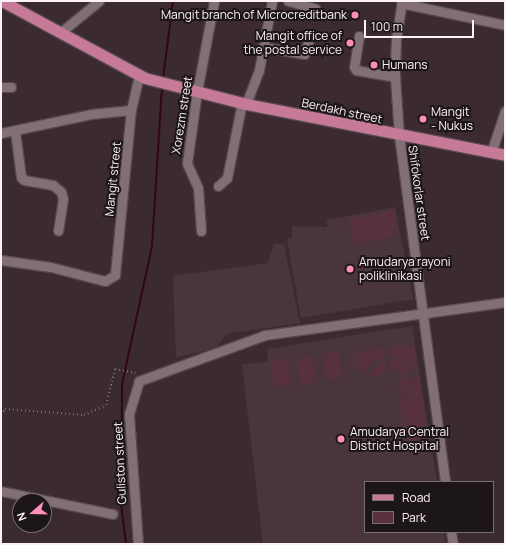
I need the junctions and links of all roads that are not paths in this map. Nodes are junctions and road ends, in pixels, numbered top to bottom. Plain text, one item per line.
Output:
1 (2, 1) edge
2 (99, 1) edge
3 (214, 1) edge
4 (272, 1) edge
5 (288, 1) edge
6 (402, 2) edge
7 (16, 5) edge
8 (315, 8) dead end
9 (505, 25) edge
10 (61, 32) junction
11 (359, 36) dead end
12 (310, 37) dead end
13 (263, 48) junction
14 (142, 76) junction
15 (395, 77) junction
16 (1, 87) edge
17 (11, 87) dead end
18 (197, 92) junction
19 (244, 103) junction
20 (131, 110) junction
21 (505, 111) edge
22 (15, 131) junction
23 (1, 133) edge
24 (399, 136) junction
25 (491, 153) junction
26 (505, 155) edge
27 (218, 186) dead end
28 (58, 231) dead end
29 (201, 231) dead end
30 (1, 260) edge
31 (505, 302) edge
32 (423, 313) junction
33 (445, 481) edge
34 (1, 491) edge
35 (113, 514) dead end
36 (451, 533) edge
37 (138, 544) edge
38 (453, 544) edge

1 - 7 main road
2 - 10 street
3 - 18 street, Xorezm street
4 - 13 street
5 - 8 street
6 - 9 street
6 - 15 street, Shifokorlar street
7 - 10 main road
10 - 14 main road
11 - 15 street
12 - 13 street
13 - 19 street
14 - 18 main road, Berdakh street
14 - 20 street, Mangit street
15 - 24 street, Shifokorlar street
16 - 17 street
18 - 19 main road, Berdakh street
18 - 29 street, Xorezm street
19 - 24 main road, Berdakh street
19 - 27 street
20 - 22 street
20 - 30 street, Mangit street
21 - 25 street
22 - 23 street
22 - 28 street
24 - 25 main road, Berdakh street
24 - 32 street, Shifokorlar street
25 - 26 main road, Berdakh street
31 - 32 street
32 - 33 street, Shifokorlar street
32 - 37 street, Guliston street
34 - 35 street
36 - 38 street

